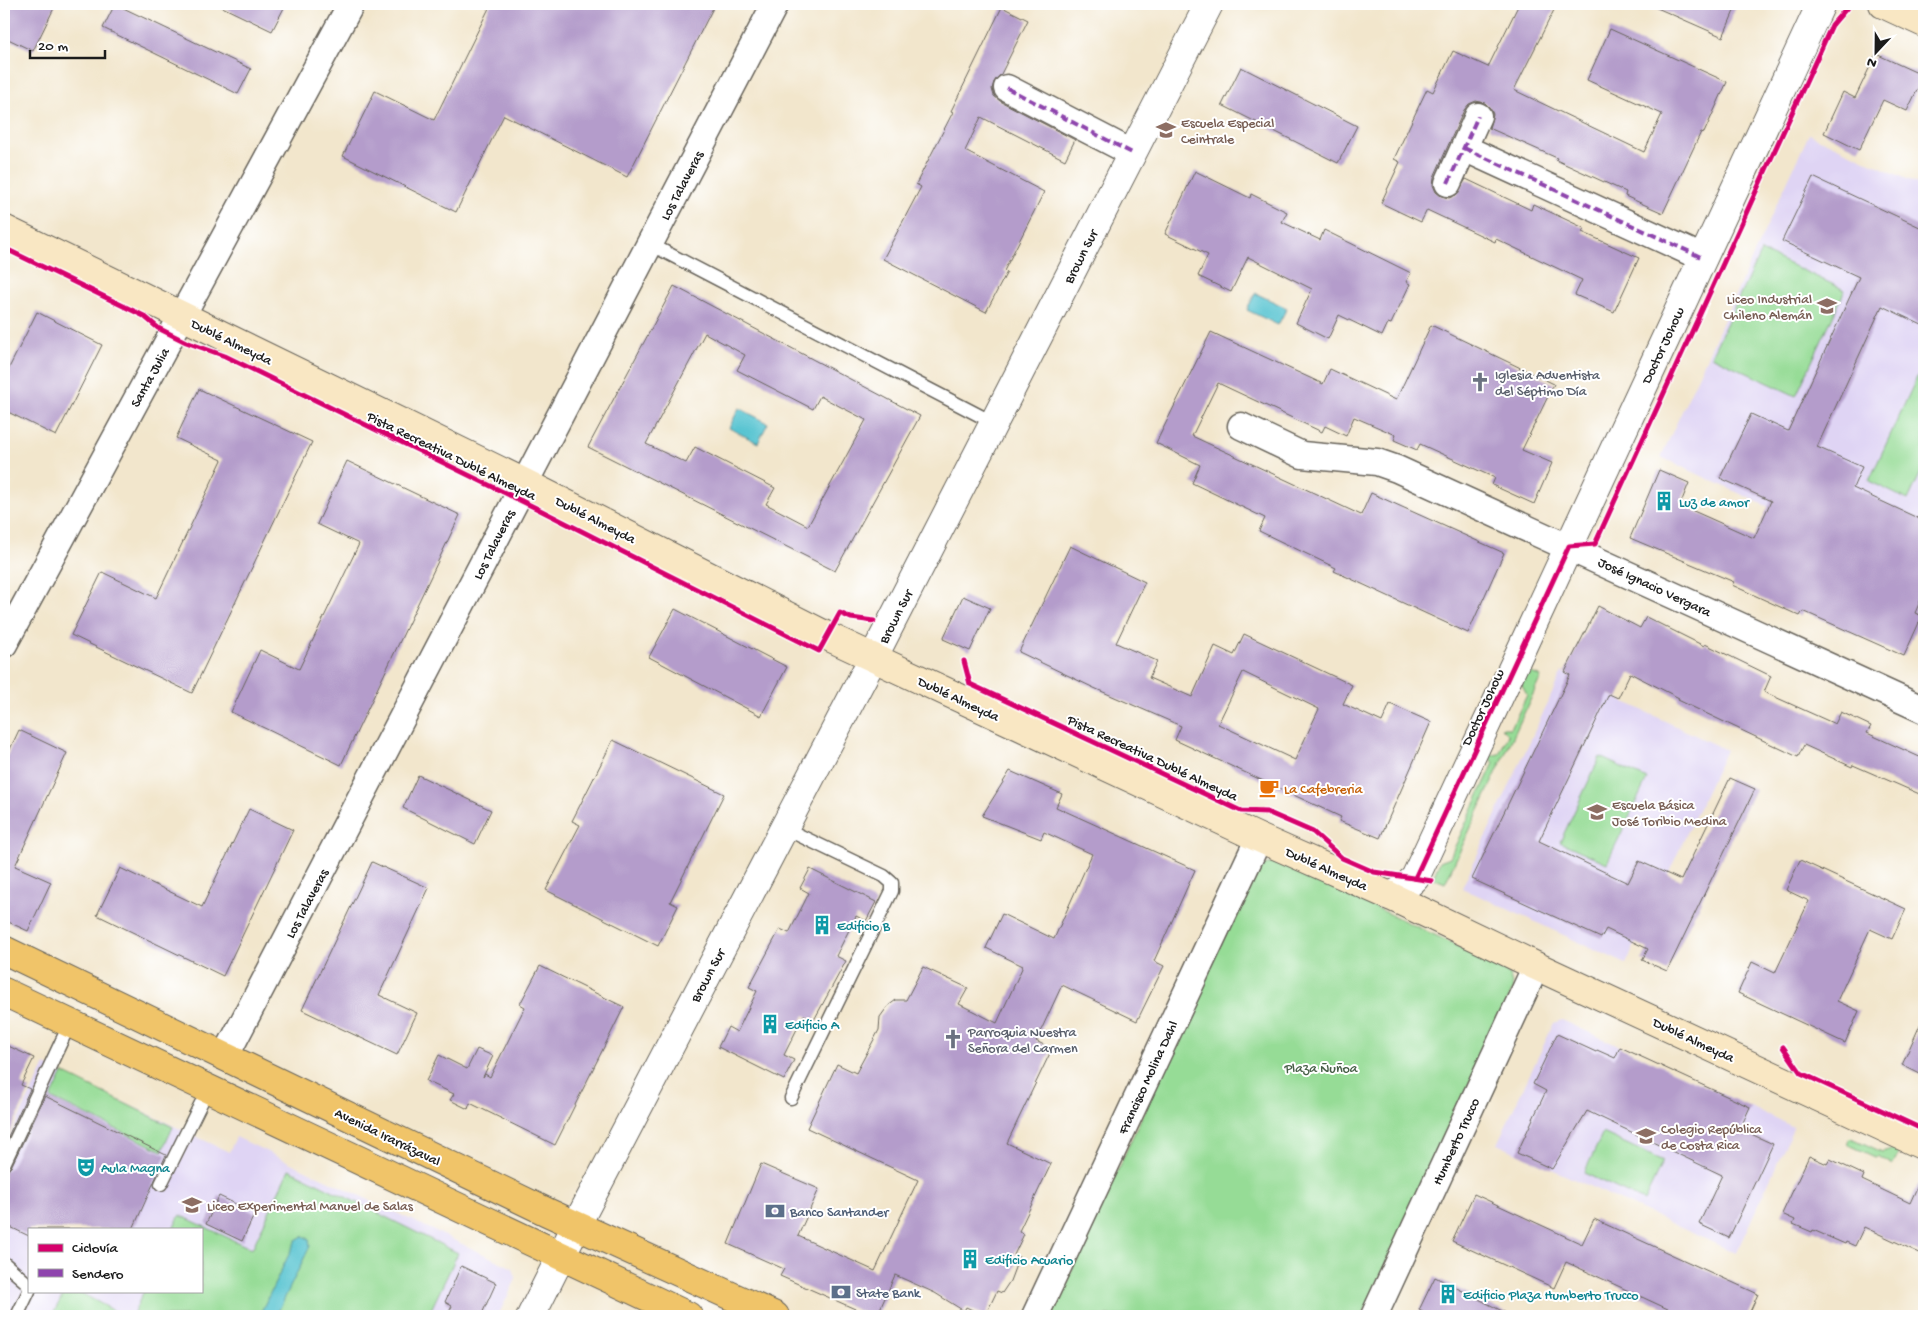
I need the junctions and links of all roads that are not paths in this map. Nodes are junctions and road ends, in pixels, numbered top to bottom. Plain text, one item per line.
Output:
1 (351, 4) edge
2 (775, 4) edge
3 (1209, 4) edge
4 (1821, 4) edge
5 (1883, 4) edge
6 (1924, 23) edge
7 (1007, 88) dead end
8 (1478, 116) dead end
9 (1464, 148) junction
10 (1132, 153) junction
11 (1448, 183) dead end
12 (4, 229) edge
13 (650, 244) junction
14 (1703, 258) junction
15 (182, 317) junction
16 (994, 423) junction
17 (1241, 426) dead end
18 (524, 484) junction
19 (1569, 546) junction
20 (4, 644) edge
21 (873, 658) junction
22 (1924, 710) edge
23 (784, 828) junction
24 (1258, 838) junction
25 (1415, 878) junction
26 (1390, 896) junction
27 (1420, 911) junction
28 (4, 950) edge
29 (1536, 966) junction
30 (4, 992) edge
31 (70, 1023) junction
32 (225, 1057) junction
33 (208, 1089) junction
34 (791, 1098) dead end
35 (1924, 1146) edge
36 (4, 1164) edge
37 (161, 1184) dead end
38 (576, 1226) junction
39 (560, 1256) junction
40 (4, 1263) edge
41 (28, 1287) edge
42 (29, 1292) edge
43 (17, 1316) edge
44 (531, 1316) edge
45 (688, 1316) edge
46 (775, 1316) edge
47 (1035, 1316) edge
48 (1374, 1316) edge

1 - 15 street, Santa Julia
2 - 13 street, Los Talaveras
3 - 10 street, Brown Sur
4 - 14 street, Doctor Johow
5 - 6 main road
7 - 10 street
8 - 9 street
9 - 11 street
9 - 14 street
10 - 16 street, Brown Sur
12 - 15 main road, Dublé Almeyda
13 - 16 lane
13 - 18 street, Los Talaveras
14 - 19 street, Doctor Johow
15 - 18 main road, Dublé Almeyda
15 - 20 street, Santa Julia
16 - 21 street, Brown Sur
17 - 19 street, José Ignacio Vergara
18 - 21 main road, Dublé Almeyda
18 - 32 street, Los Talaveras
19 - 22 street, José Ignacio Vergara
19 - 25 street, Doctor Johow
21 - 23 street, Brown Sur
21 - 24 main road, Dublé Almeyda
23 - 34 lane
23 - 38 street, Brown Sur
24 - 26 main road, Dublé Almeyda
24 - 47 street, Francisco Molina Dahl
25 - 26 street, Doctor Johow
25 - 27 street
26 - 27 main road, Dublé Almeyda
27 - 29 main road, Dublé Almeyda
28 - 32 main road, Avenida Irarrázaval
29 - 35 main road, Dublé Almeyda
29 - 48 street, Humberto Trucco
30 - 31 main road
31 - 33 main road
31 - 36 lane
32 - 38 main road, Avenida Irarrázaval
33 - 37 lane
33 - 39 main road
38 - 39 street, Brown Sur
38 - 46 main road, Avenida Irarrázaval
39 - 44 street, Brown Sur
39 - 45 main road
40 - 41 lane
42 - 43 lane

